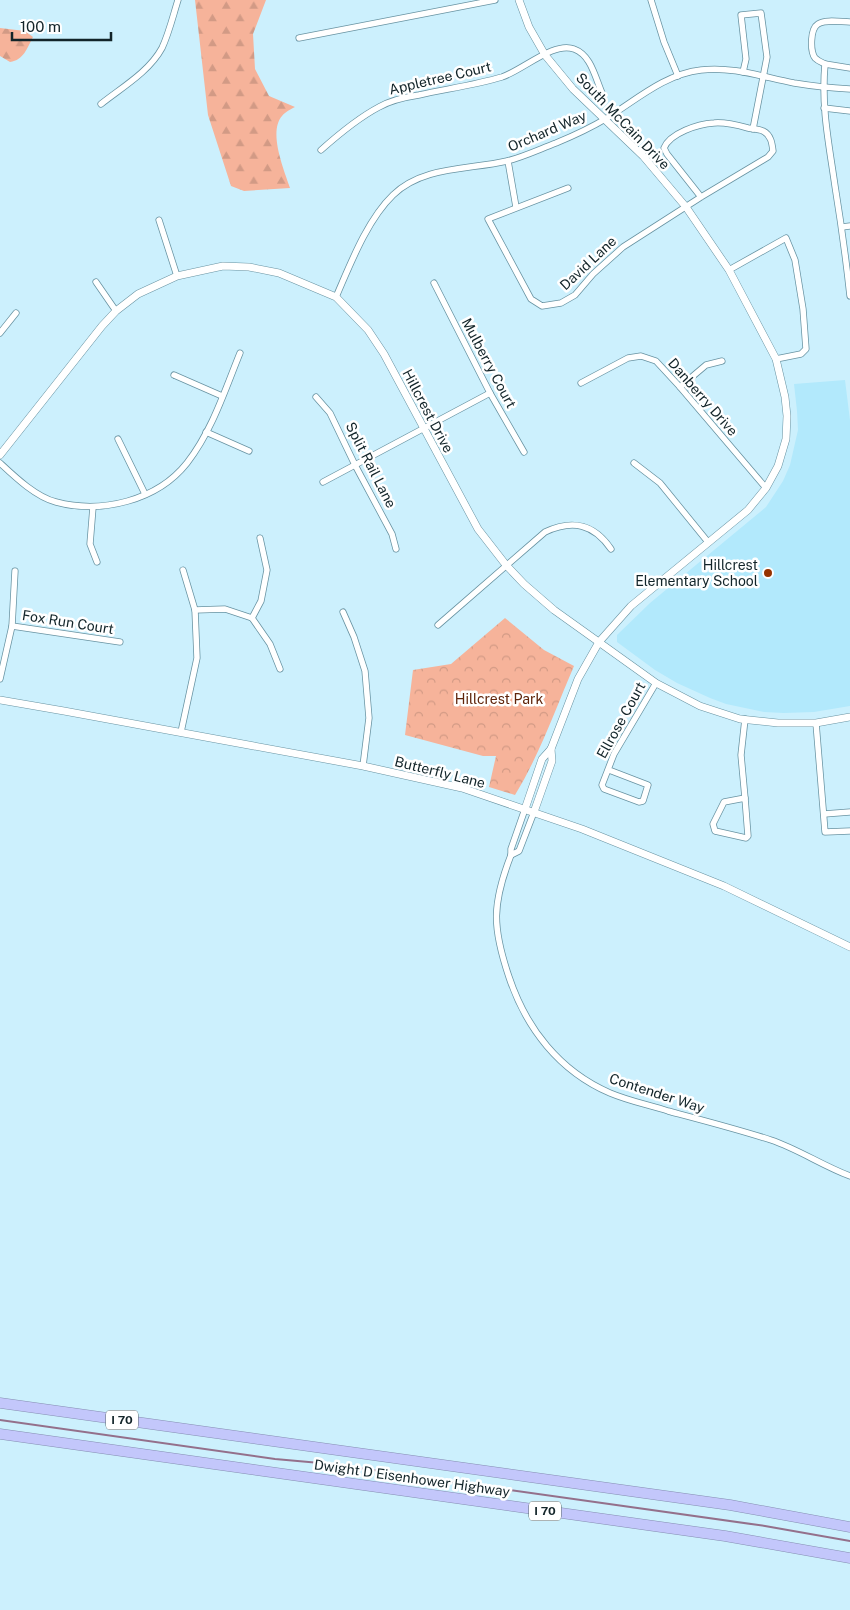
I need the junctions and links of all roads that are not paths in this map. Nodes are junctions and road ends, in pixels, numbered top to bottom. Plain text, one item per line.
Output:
1 (178, 0) edge
2 (495, 0) edge
3 (519, 0) edge
4 (650, 0) edge
5 (850, 22) edge
6 (299, 38) dead end
7 (545, 55) junction
8 (825, 64) junction
9 (850, 68) edge
10 (743, 72) junction
11 (678, 76) junction
12 (763, 76) junction
13 (823, 87) junction
14 (850, 89) edge
15 (602, 93) dead end
16 (101, 104) dead end
17 (824, 108) junction
18 (850, 111) edge
19 (606, 119) junction
20 (753, 129) junction
21 (321, 150) dead end
22 (508, 161) junction
23 (568, 188) dead end
24 (701, 197) junction
25 (516, 207) junction
26 (686, 207) junction
27 (159, 220) dead end
28 (850, 226) edge
29 (842, 227) junction
30 (729, 270) junction
31 (177, 276) junction
32 (96, 282) dead end
33 (434, 284) dead end
34 (850, 296) edge
35 (336, 297) junction
36 (116, 311) junction
37 (16, 313) dead end
38 (0, 333) edge
39 (240, 353) dead end
40 (776, 359) junction
41 (722, 361) dead end
42 (174, 375) dead end
43 (581, 383) dead end
44 (680, 387) junction
45 (490, 393) junction
46 (222, 396) junction
47 (316, 397) dead end
48 (423, 429) junction
49 (206, 432) junction
50 (118, 439) dead end
51 (249, 451) dead end
52 (524, 452) dead end
53 (0, 455) edge
54 (0, 463) edge
55 (634, 463) dead end
56 (355, 465) junction
57 (323, 482) dead end
58 (766, 488) junction
59 (145, 494) junction
60 (93, 507) junction
61 (260, 538) dead end
62 (708, 542) junction
63 (396, 549) dead end
64 (611, 549) dead end
65 (97, 562) dead end
66 (506, 565) junction
67 (183, 570) dead end
68 (15, 571) dead end
69 (195, 610) junction
70 (343, 612) dead end
71 (252, 618) junction
72 (438, 625) dead end
73 (12, 626) junction
74 (120, 642) dead end
75 (598, 642) junction
76 (280, 668) dead end
77 (0, 679) edge
78 (656, 683) junction
79 (0, 700) edge
80 (850, 717) edge
81 (745, 719) junction
82 (816, 723) junction
83 (180, 732) junction
84 (551, 749) junction
85 (363, 766) junction
86 (609, 770) junction
87 (745, 798) junction
88 (525, 809) junction
89 (534, 812) junction
90 (850, 812) edge
91 (824, 814) junction
92 (850, 831) edge
93 (511, 855) junction
94 (850, 947) edge
95 (850, 1176) edge
96 (0, 1403) edge
97 (0, 1434) edge
98 (850, 1527) edge
99 (850, 1558) edge

1 - 16 street
2 - 6 street
3 - 7 street, South McCain Drive
4 - 11 street
5 - 8 street
7 - 15 street, Appletree Court
7 - 19 street, South McCain Drive
7 - 21 street, Appletree Court
8 - 9 street
8 - 13 street
10 - 11 street, Orchard Way
10 - 12 street, Orchard Way
10 - 12 street
11 - 19 street, Orchard Way
12 - 13 street, Orchard Way
12 - 20 street
13 - 14 street, Orchard Way
13 - 17 street
17 - 18 street
17 - 29 street
19 - 22 street, Orchard Way
19 - 26 street, South McCain Drive
20 - 24 street
20 - 24 street
22 - 25 street
22 - 35 street, Orchard Way
23 - 25 street, David Lane
24 - 26 street
25 - 26 street, David Lane
26 - 30 street, South McCain Drive
27 - 31 street
28 - 29 street
29 - 34 street
30 - 40 street, South McCain Drive
30 - 40 street
31 - 35 street, Hillcrest Drive
31 - 36 street, Hillcrest Drive
32 - 36 street
33 - 45 street, Mulberry Court
35 - 48 street, Hillcrest Drive
36 - 53 street, Hillcrest Drive
37 - 38 street
39 - 46 street
40 - 58 street, South McCain Drive
41 - 44 street
42 - 46 street
43 - 44 street, Danberry Drive
44 - 58 street, Danberry Drive
45 - 48 street
45 - 52 street, Mulberry Court
46 - 49 street
47 - 56 street, Split Rail Lane
48 - 56 street
48 - 66 street, Hillcrest Drive
49 - 51 street
49 - 59 street
50 - 59 street
54 - 60 street
55 - 62 street
56 - 57 street
56 - 63 street, Split Rail Lane
58 - 62 street, South McCain Drive
59 - 60 street
60 - 65 street
61 - 71 street
62 - 75 street, South McCain Drive
64 - 66 street
66 - 72 street
66 - 75 street, Hillcrest Drive
67 - 69 street
68 - 73 street
69 - 71 street
69 - 83 street
70 - 85 street
71 - 76 street
73 - 74 street, Fox Run Court
73 - 77 street
75 - 78 street, Hillcrest Drive
75 - 84 street, South McCain Drive
78 - 81 street, Hillcrest Drive
78 - 86 street, Ellrose Court
79 - 83 street, Butterfly Lane
80 - 82 street, Hillcrest Drive
81 - 82 street, Hillcrest Drive
81 - 87 street
82 - 91 street
83 - 85 street, Butterfly Lane
84 - 88 street, South McCain Drive
84 - 89 street, South McCain Drive
85 - 88 street, Butterfly Lane
86 - 86 street, Ellrose Court
87 - 87 street
88 - 89 street, Butterfly Lane
88 - 93 street, Contender Way
89 - 93 street, Contender Way
89 - 94 street, Butterfly Lane
90 - 91 street
91 - 92 street
93 - 95 street, Contender Way
96 - 98 highway, Dwight D Eisenhower Highway / I 70
97 - 99 highway, Dwight D Eisenhower Highway / I 70

